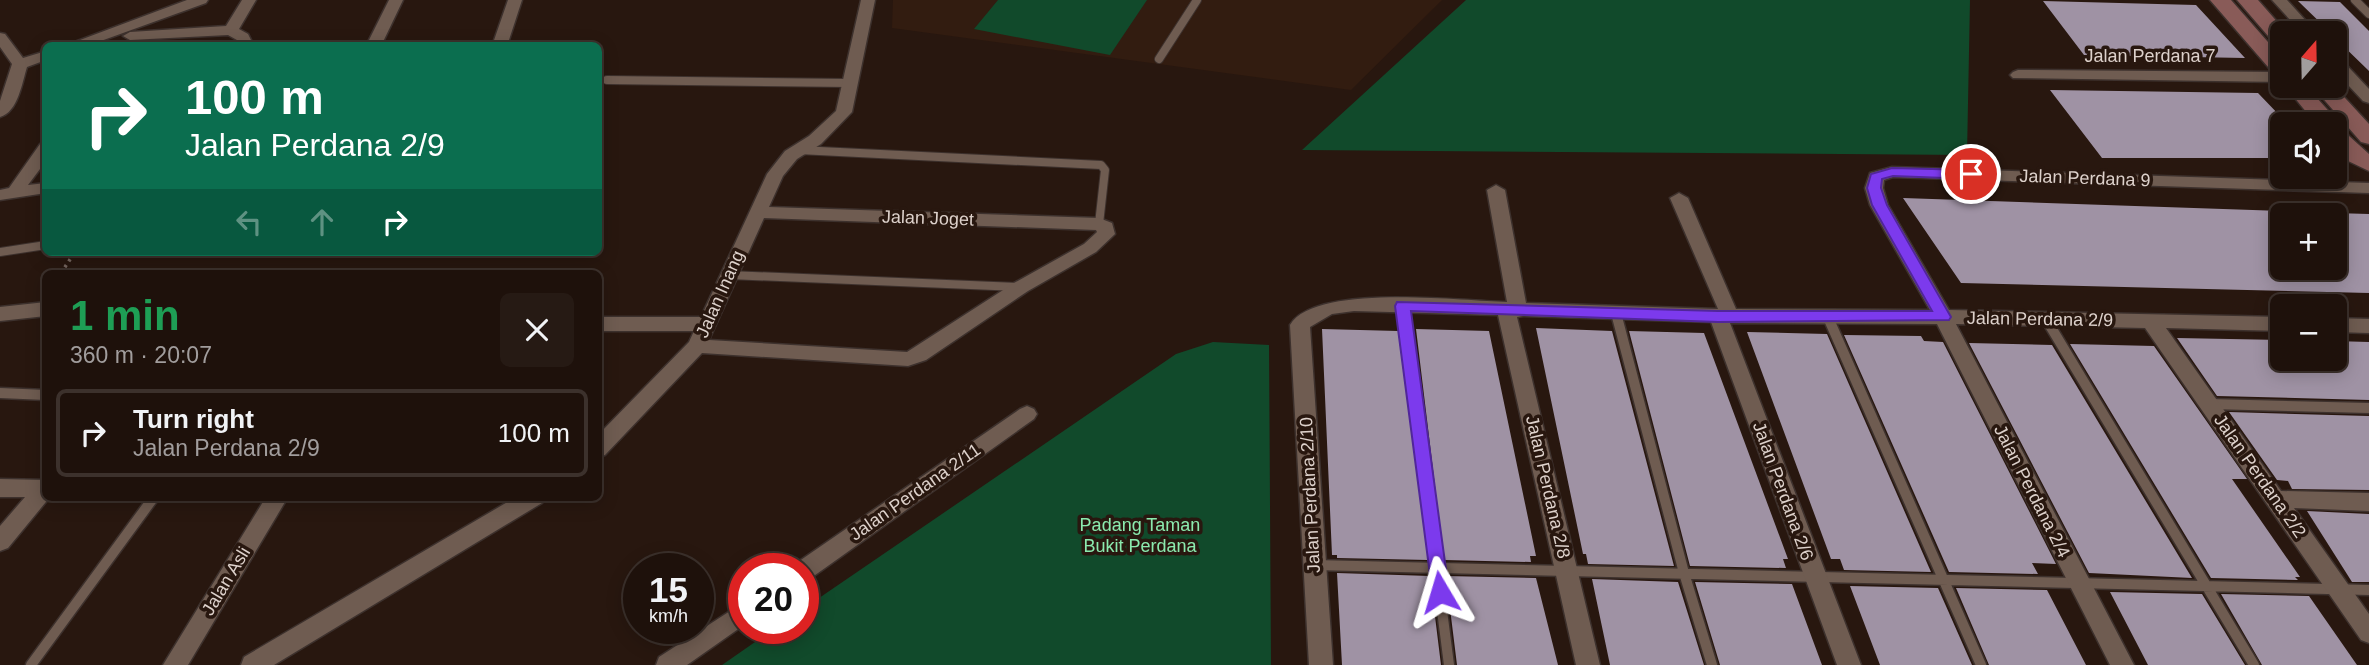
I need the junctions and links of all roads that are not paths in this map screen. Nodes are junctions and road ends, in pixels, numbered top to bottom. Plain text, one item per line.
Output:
1 (201, 0) edge
2 (250, 0) edge
3 (397, 0) edge
4 (514, 0) edge
5 (868, 0) edge
6 (1196, 0) edge
7 (2220, 0) edge
8 (2247, 0) edge
9 (2279, 0) edge
10 (2355, 0) edge
11 (2369, 14) edge
12 (2298, 21) edge
13 (2270, 26) edge
14 (231, 30) junction
15 (0, 37) edge
16 (123, 37) edge
17 (94, 42) edge
18 (245, 42) edge
19 (375, 42) edge
20 (500, 42) edge
21 (42, 56) edge
22 (2270, 57) edge
23 (1159, 59) dead end
24 (20, 64) junction
25 (2347, 74) edge
26 (2018, 75) dead end
27 (2270, 77) edge
28 (607, 80) dead end
29 (850, 83) junction
30 (2305, 98) edge
31 (2333, 98) edge
32 (2369, 98) edge
33 (0, 112) edge
34 (2318, 112) edge
35 (2369, 137) edge
36 (2347, 147) edge
37 (42, 153) edge
38 (795, 153) junction
39 (2369, 164) edge
40 (2369, 188) edge
41 (42, 189) edge
42 (1496, 190) dead end
43 (7, 194) edge
44 (1679, 198) dead end
45 (757, 212) junction
46 (1099, 224) junction
47 (42, 246) edge
48 (0, 252) edge
49 (729, 275) junction
50 (1021, 287) junction
51 (1403, 306) junction
52 (42, 309) edge
53 (1512, 311) junction
54 (1616, 313) junction
55 (0, 314) edge
56 (1723, 315) junction
57 (1827, 315) junction
58 (1943, 317) junction
59 (2046, 319) junction
60 (2150, 320) junction
61 (602, 324) edge
62 (706, 324) junction
63 (2270, 324) edge
64 (1300, 325) joint
65 (2347, 325) edge
66 (2369, 326) edge
67 (697, 346) junction
68 (0, 393) edge
69 (42, 395) edge
70 (2209, 404) junction
71 (2369, 408) edge
72 (1027, 414) dead end
73 (602, 445) edge
74 (0, 488) edge
75 (42, 489) edge
76 (42, 493) edge
77 (2275, 499) junction
78 (151, 501) edge
79 (275, 501) edge
80 (527, 501) edge
81 (2369, 502) edge
82 (0, 542) edge
83 (819, 560) edge
84 (1314, 565) junction
85 (1437, 568) junction
86 (1568, 571) junction
87 (1684, 573) junction
88 (1815, 576) junction
89 (1942, 580) junction
90 (2079, 583) junction
91 (2206, 586) junction
92 (2340, 589) junction
93 (2369, 590) edge
94 (728, 623) edge
95 (2369, 633) edge
96 (31, 665) edge
97 (175, 665) edge
98 (253, 665) edge
99 (668, 665) edge
100 (1321, 665) edge
101 (1449, 665) edge
102 (1588, 665) edge
103 (1712, 665) edge
104 (1849, 665) edge
105 (1980, 665) edge
106 (2122, 665) edge
107 (2254, 665) edge

1 - 16 street
2 - 14 street
3 - 19 street
4 - 20 street
5 - 29 street, Jalan Inang
6 - 23 lane
7 - 22 street
8 - 13 street
9 - 12 street
10 - 11 lane
14 - 16 street
14 - 18 street
15 - 24 street
16 - 17 street
21 - 24 street
24 - 33 street
25 - 32 street
26 - 27 street, Jalan Perdana 7
28 - 29 lane
29 - 38 street, Jalan Inang
30 - 34 street
31 - 35 street
36 - 39 street
37 - 43 street
38 - 45 street, Jalan Inang
38 - 46 lane
40 - 58 street, Jalan Perdana 9
41 - 43 street
42 - 53 street, Jalan Perdana 2/8
44 - 56 street, Jalan Perdana 2/6
45 - 46 street, Jalan Joget
45 - 49 street, Jalan Inang
46 - 50 street
47 - 48 lane
49 - 50 lane
49 - 62 street, Jalan Inang
50 - 67 street
51 - 53 street, Jalan Perdana 2/9
51 - 64 street, Jalan Perdana 2/9
51 - 85 lane
52 - 55 street
53 - 54 street, Jalan Perdana 2/9
53 - 86 street, Jalan Perdana 2/8
54 - 56 street, Jalan Perdana 2/9
54 - 87 lane
56 - 57 street, Jalan Perdana 2/9
56 - 88 street, Jalan Perdana 2/6
57 - 58 street, Jalan Perdana 2/9
57 - 89 lane
58 - 59 street, Jalan Perdana 2/9
58 - 90 street, Jalan Perdana 2/4
59 - 60 street, Jalan Perdana 2/9
59 - 91 lane
60 - 63 street, Jalan Perdana 2/9
60 - 70 street, Jalan Perdana 2/2
61 - 62 street
62 - 67 street, Jalan Inang
64 - 84 street, Jalan Perdana 2/10
65 - 66 street
67 - 73 street, Jalan Inang
68 - 69 lane
70 - 71 lane
70 - 77 street, Jalan Perdana 2/2
72 - 83 street, Jalan Perdana 2/11
74 - 75 street
76 - 82 street
77 - 81 street
77 - 92 street, Jalan Perdana 2/2
78 - 96 lane
79 - 97 street, Jalan Asli
80 - 98 street
84 - 85 lane
84 - 100 street, Jalan Perdana 2/10
85 - 86 lane
85 - 101 lane
86 - 87 lane
86 - 102 street, Jalan Perdana 2/8
87 - 88 lane
87 - 103 lane
88 - 89 lane
88 - 104 street, Jalan Perdana 2/6
89 - 90 lane
89 - 105 lane
90 - 91 lane
90 - 106 street, Jalan Perdana 2/4
91 - 92 lane
91 - 107 lane
92 - 93 lane
92 - 95 street, Jalan Perdana 2/2
94 - 99 street

